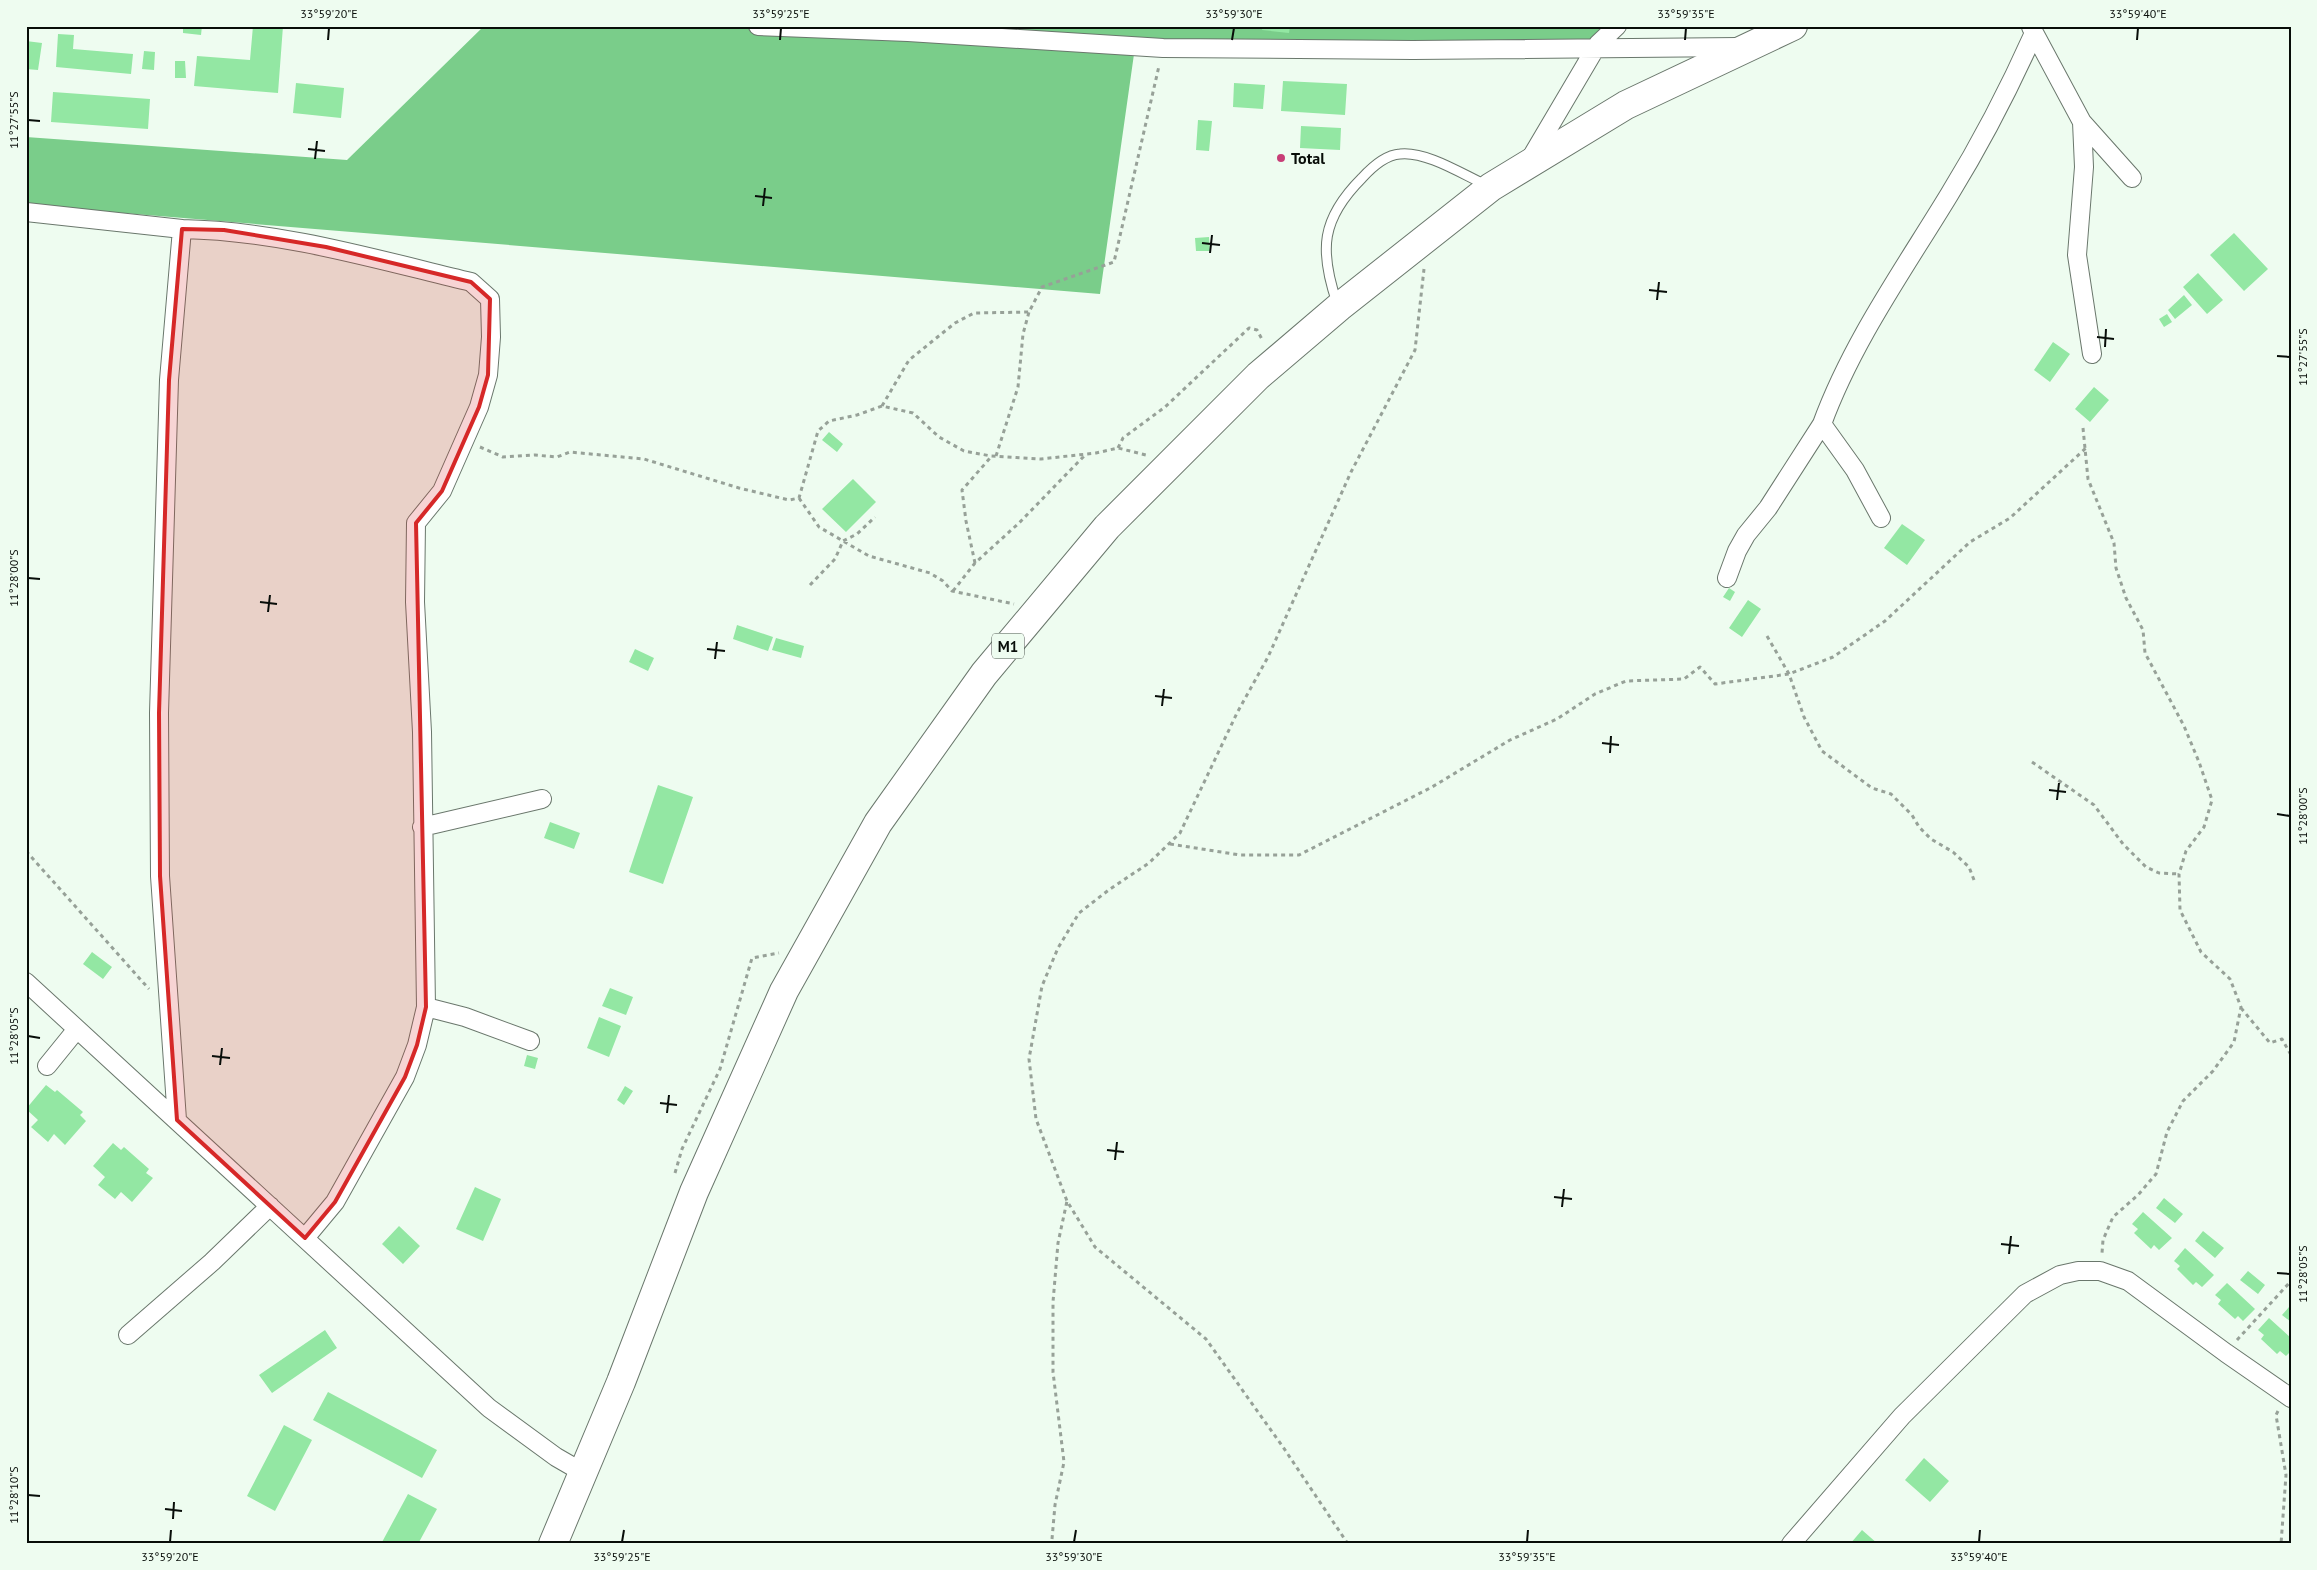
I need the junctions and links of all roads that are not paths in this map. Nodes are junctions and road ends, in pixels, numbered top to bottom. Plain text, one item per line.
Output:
1 (758, 26) edge
2 (1616, 26) edge
3 (1793, 26) edge
4 (908, 29) edge
5 (2032, 30) edge
6 (1751, 47) junction
7 (1595, 48) junction
8 (2082, 122) junction
9 (1526, 166) junction
10 (2132, 178) dead end
11 (1491, 187) junction
12 (26, 212) edge
13 (182, 229) junction
14 (1338, 307) junction
15 (2092, 354) dead end
16 (1822, 424) junction
17 (1881, 518) dead end
18 (1727, 578) dead end
19 (542, 799) dead end
20 (422, 826) junction
21 (26, 982) edge
22 (426, 1008) junction
23 (77, 1029) junction
24 (530, 1041) dead end
25 (47, 1066) dead end
26 (177, 1120) junction
27 (270, 1206) junction
28 (305, 1238) junction
29 (128, 1335) dead end
30 (2287, 1395) edge
31 (582, 1472) junction
32 (553, 1544) edge
33 (1791, 1544) edge

1 - 4 street
2 - 7 street
3 - 6 highway, M1
4 - 7 street
5 - 8 street
5 - 16 street
6 - 7 street
6 - 9 highway, M1
7 - 9 street
8 - 10 street
8 - 15 street
9 - 11 highway, M1
11 - 14 highway, M1
11 - 14 lane
12 - 13 street
13 - 20 street
13 - 26 street
14 - 31 highway, M1
16 - 17 street
16 - 18 street
19 - 20 street
20 - 22 street
21 - 23 street
22 - 24 street
22 - 28 street
23 - 25 street
23 - 26 street
26 - 27 street
27 - 28 street
27 - 29 street
28 - 31 street
30 - 33 street
31 - 32 highway, M1

